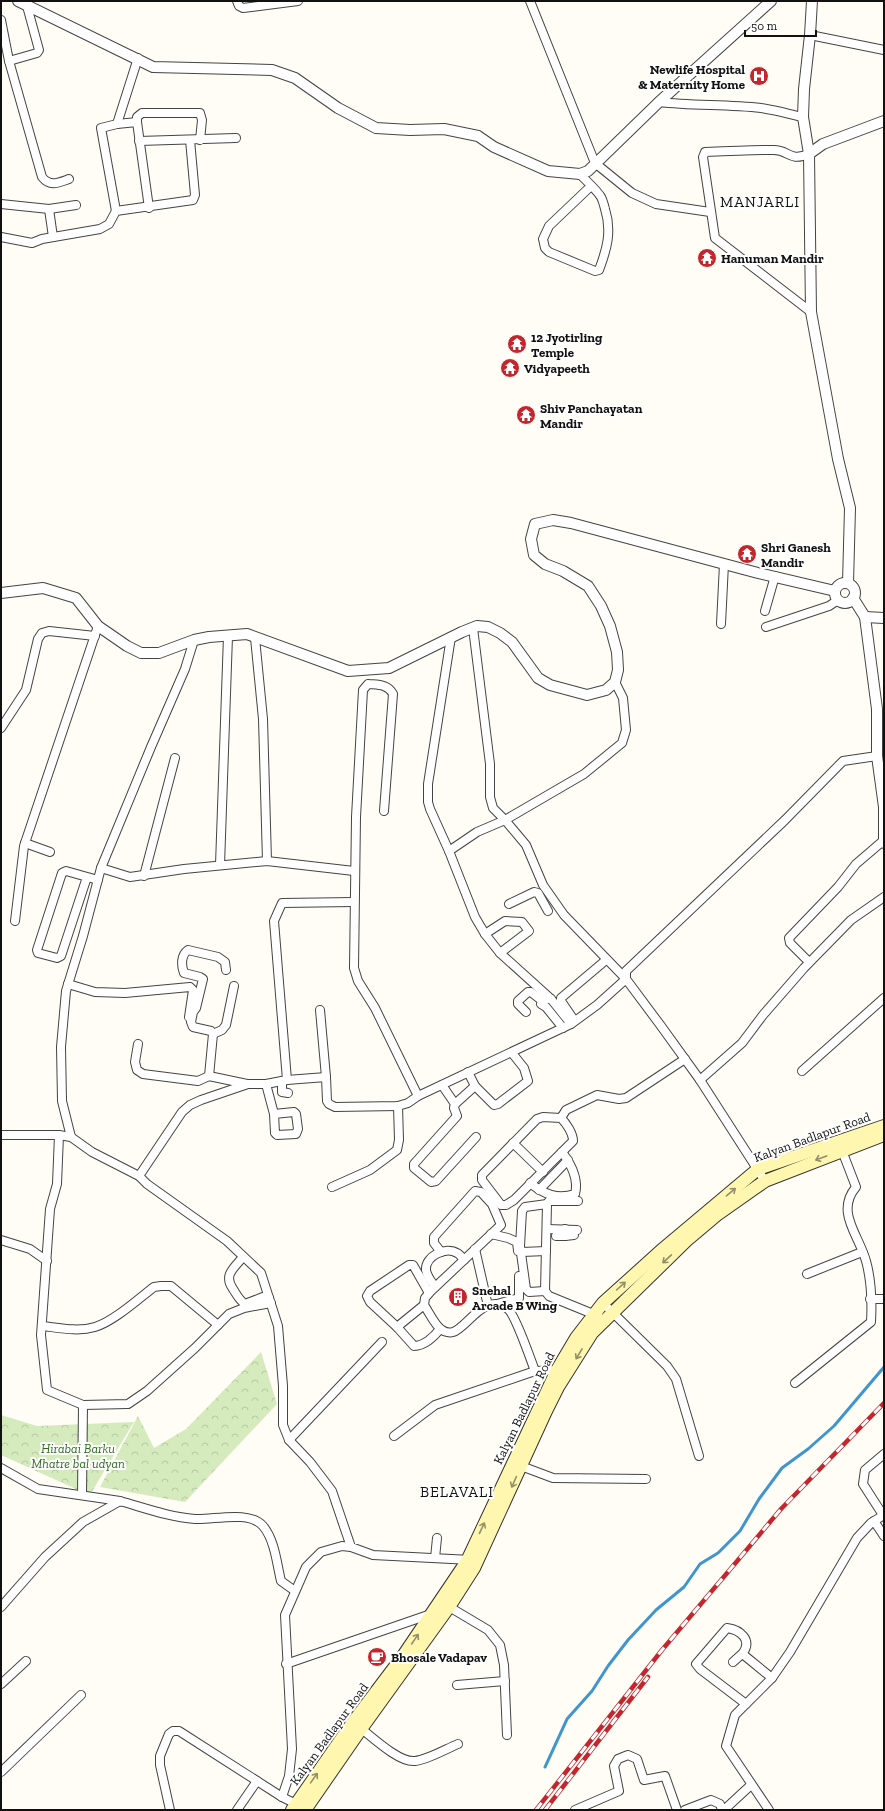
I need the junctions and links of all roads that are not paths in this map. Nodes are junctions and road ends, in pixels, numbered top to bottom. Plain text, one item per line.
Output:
1 (237, 1) edge
2 (294, 1) edge
3 (530, 1) edge
4 (771, 1) edge
5 (812, 1) edge
6 (22, 4) edge
7 (1, 20) edge
8 (810, 36) junction
9 (884, 50) edge
10 (138, 58) junction
11 (9, 61) junction
12 (659, 102) junction
13 (803, 117) junction
14 (884, 121) edge
15 (137, 122) junction
16 (117, 124) junction
17 (236, 138) dead end
18 (190, 140) junction
19 (200, 140) junction
20 (139, 142) junction
21 (809, 154) junction
22 (595, 163) junction
23 (580, 174) junction
24 (68, 179) dead end
25 (591, 186) junction
26 (1, 204) edge
27 (76, 205) dead end
28 (149, 208) junction
29 (49, 209) junction
30 (116, 212) junction
31 (710, 212) junction
32 (1, 237) edge
33 (54, 237) junction
34 (811, 312) junction
35 (724, 564) junction
36 (775, 576) junction
37 (848, 584) junction
38 (1, 593) edge
39 (837, 596) junction
40 (853, 598) junction
41 (765, 611) dead end
42 (865, 617) junction
43 (884, 618) edge
44 (722, 624) dead end
45 (766, 626) dead end
46 (473, 628) junction
47 (97, 631) junction
48 (228, 636) junction
49 (451, 637) junction
50 (255, 638) junction
51 (194, 640) junction
52 (615, 682) junction
53 (880, 708) edge
54 (1, 728) edge
55 (877, 756) junction
56 (176, 758) dead end
57 (384, 811) dead end
58 (506, 820) junction
59 (884, 841) edge
60 (25, 843) junction
61 (450, 851) junction
62 (50, 852) dead end
63 (267, 861) junction
64 (220, 866) junction
65 (101, 868) junction
66 (354, 871) junction
67 (144, 876) junction
68 (87, 877) junction
69 (98, 880) junction
70 (884, 897) edge
71 (354, 902) junction
72 (508, 904) dead end
73 (557, 906) junction
74 (15, 921) dead end
75 (485, 934) junction
76 (500, 952) junction
77 (606, 960) junction
78 (809, 962) junction
79 (226, 970) dead end
80 (626, 979) junction
81 (68, 984) junction
82 (234, 986) dead end
83 (884, 998) edge
84 (551, 999) junction
85 (541, 1004) dead end
86 (320, 1010) dead end
87 (526, 1012) dead end
88 (188, 1021) dead end
89 (573, 1023) junction
90 (563, 1028) junction
91 (213, 1034) junction
92 (138, 1044) dead end
93 (512, 1053) junction
94 (685, 1059) junction
95 (802, 1071) dead end
96 (468, 1072) junction
97 (209, 1076) junction
98 (326, 1077) junction
99 (285, 1080) junction
100 (700, 1080) junction
101 (248, 1084) junction
102 (266, 1084) junction
103 (442, 1085) junction
104 (474, 1086) junction
105 (288, 1093) dead end
106 (418, 1096) junction
107 (455, 1104) junction
108 (398, 1106) junction
109 (274, 1114) dead end
110 (561, 1118) junction
111 (884, 1126) edge
112 (1, 1135) edge
113 (59, 1135) junction
114 (884, 1135) edge
115 (71, 1137) junction
116 (476, 1138) dead end
117 (513, 1143) junction
118 (840, 1146) junction
119 (562, 1152) junction
120 (568, 1160) junction
121 (758, 1170) junction
122 (543, 1172) junction
123 (139, 1176) junction
124 (765, 1181) junction
125 (530, 1184) junction
126 (332, 1187) dead end
127 (538, 1190) junction
128 (578, 1201) dead end
129 (547, 1204) junction
130 (547, 1229) junction
131 (565, 1232) junction
132 (575, 1232) dead end
133 (491, 1234) junction
134 (556, 1236) dead end
135 (1, 1240) edge
136 (476, 1249) junction
137 (441, 1252) junction
138 (522, 1252) junction
139 (546, 1252) junction
140 (862, 1252) junction
141 (243, 1257) junction
142 (464, 1260) junction
143 (47, 1261) junction
144 (807, 1274) dead end
145 (432, 1290) junction
146 (545, 1291) junction
147 (870, 1299) junction
148 (884, 1299) edge
149 (270, 1301) junction
150 (424, 1305) junction
151 (492, 1305) junction
152 (603, 1315) junction
153 (218, 1325) junction
154 (43, 1326) junction
155 (397, 1327) junction
156 (440, 1329) junction
157 (382, 1342) dead end
158 (557, 1370) junction
159 (570, 1370) junction
160 (535, 1371) junction
161 (795, 1383) dead end
162 (83, 1405) junction
163 (542, 1409) junction
164 (394, 1436) dead end
165 (290, 1440) junction
166 (884, 1454) edge
167 (699, 1456) dead end
168 (516, 1466) junction
169 (1, 1468) edge
170 (646, 1479) dead end
171 (82, 1495) junction
172 (120, 1501) junction
173 (884, 1515) edge
174 (874, 1521) junction
175 (884, 1536) edge
176 (437, 1538) dead end
177 (351, 1547) junction
178 (435, 1558) junction
179 (472, 1560) junction
180 (295, 1591) junction
181 (1, 1607) edge
182 (445, 1607) junction
183 (432, 1613) junction
184 (743, 1653) junction
185 (407, 1659) junction
186 (26, 1661) dead end
187 (733, 1662) dead end
188 (286, 1664) junction
189 (772, 1678) junction
190 (456, 1681) dead end
191 (505, 1681) junction
192 (1, 1684) edge
193 (81, 1694) dead end
194 (746, 1704) junction
195 (357, 1725) junction
196 (507, 1735) dead end
197 (458, 1744) dead end
198 (1, 1772) edge
199 (257, 1781) junction
200 (751, 1785) junction
201 (282, 1797) junction
202 (297, 1808) edge
203 (170, 1810) edge
204 (237, 1810) edge
205 (576, 1810) edge
206 (678, 1810) edge
207 (684, 1810) edge
208 (723, 1810) edge
209 (769, 1810) edge

1 - 2 street
3 - 22 street
4 - 12 street
5 - 8 street
6 - 10 street
6 - 11 street
7 - 11 street
8 - 9 street
8 - 13 street
10 - 16 street
10 - 23 street
11 - 24 street
12 - 13 street
12 - 22 street
13 - 21 street
14 - 21 street
15 - 16 street
15 - 19 street
15 - 20 street
16 - 30 street
17 - 19 street
18 - 19 street
18 - 20 street
18 - 28 street
20 - 28 street
21 - 31 street
21 - 34 street
22 - 23 street
22 - 31 street
23 - 25 street
25 - 25 street
26 - 29 street
27 - 29 street
28 - 30 street
29 - 33 street
30 - 33 street
31 - 34 street
32 - 33 street
34 - 37 street
35 - 36 street
35 - 44 street
35 - 52 street
36 - 39 street
36 - 41 street
37 - 39 street
37 - 40 street
38 - 47 street
39 - 40 street
39 - 45 street
40 - 42 street
42 - 43 street
42 - 53 street
46 - 49 street
46 - 52 street
46 - 58 street
47 - 51 street
47 - 54 street
47 - 60 street
48 - 50 street
48 - 51 street
48 - 64 street
49 - 50 street
49 - 61 street
50 - 63 street
51 - 65 street
52 - 58 street
53 - 55 street
55 - 59 street
55 - 80 street
56 - 67 street
57 - 66 street
58 - 61 street
58 - 73 street
59 - 78 street
60 - 62 street
60 - 74 street
61 - 75 street
63 - 64 street
63 - 66 street
64 - 67 street
65 - 67 street
65 - 69 street
66 - 71 street
68 - 68 street
68 - 69 street
69 - 81 street
70 - 78 street
71 - 99 street
71 - 106 street
72 - 73 street
73 - 77 street
75 - 76 street
75 - 76 street
76 - 84 street
77 - 80 street
77 - 89 street
78 - 100 street
79 - 91 street
80 - 89 street
80 - 94 street
81 - 88 street
81 - 115 street
82 - 91 street
83 - 95 street
84 - 87 street
84 - 89 street
85 - 90 street
86 - 98 street
89 - 90 street
90 - 93 street
91 - 97 street
92 - 97 street
93 - 96 street
93 - 104 street
94 - 100 street
94 - 110 street
96 - 103 street
96 - 104 street
97 - 101 street
98 - 99 street
98 - 108 street
99 - 102 street
99 - 105 street
100 - 121 street
101 - 102 street
101 - 123 street
102 - 109 street
103 - 106 street
103 - 107 street
104 - 107 street
106 - 108 street
107 - 116 street
108 - 126 street
110 - 117 street
110 - 119 street
111 - 118 main road, Kalyan Badlapur Road
112 - 113 street
113 - 115 street
113 - 143 street
114 - 118 main road
115 - 123 street
117 - 122 street
117 - 125 street
118 - 121 main road, Kalyan Badlapur Road
118 -> 124 main road
118 - 140 street
119 - 120 street
119 - 122 street
120 - 127 street
120 - 127 street
121 - 124 street
152 -> 121 main road, Kalyan Badlapur Road
122 - 125 street
123 - 141 street
124 -> 152 main road
125 - 127 street
128 - 129 street
129 - 130 street
129 - 138 street
130 - 131 street
130 - 139 street
131 - 132 street
131 - 134 street
133 - 136 street
133 - 137 street
133 - 151 street
135 - 143 street
136 - 142 street
136 - 151 street
137 - 142 street
137 - 145 street
138 - 139 street
138 - 146 street
139 - 146 street
140 - 144 street
140 - 147 street
141 - 149 street
141 - 149 street
142 - 145 street
143 - 154 street
145 - 150 street
145 - 155 street
146 - 152 street
147 - 148 street
147 - 161 street
149 - 153 street
149 - 165 street
150 - 155 street
150 - 156 street
151 - 156 street
151 - 160 street
152 - 158 main road, Kalyan Badlapur Road
152 -> 159 main road
152 - 167 street
153 - 154 street
153 - 162 street
154 - 162 street
155 - 156 street
157 - 165 street
158 - 159 street
158 - 160 street
158 - 163 main road, Kalyan Badlapur Road
159 - 163 main road
160 - 164 street
162 - 171 street
163 - 168 main road, Kalyan Badlapur Road
165 - 177 street
166 - 173 street
168 - 170 street
168 - 179 main road, Kalyan Badlapur Road
169 - 171 street
171 - 172 street
172 - 180 street
172 - 181 street
173 - 174 street
174 - 175 street
174 - 189 street
176 - 178 street
177 - 178 street
177 - 180 street
178 - 179 street
179 - 182 main road, Kalyan Badlapur Road
180 - 188 street
182 - 183 main road, Kalyan Badlapur Road
182 - 185 main road
182 - 191 street
185 -> 183 main road, Kalyan Badlapur Road
183 - 188 street
184 - 187 street
184 - 189 street
184 - 194 street
185 - 195 main road, Kalyan Badlapur Road
186 - 192 street
188 - 201 street
189 - 194 street
190 - 191 street
191 - 196 street
193 - 198 street
194 - 200 street
195 - 197 street
195 - 202 main road, Kalyan Badlapur Road
199 - 201 street
199 - 203 street
199 - 204 street
200 - 208 street
200 - 209 street
201 - 202 street
205 - 206 street
207 - 208 street

